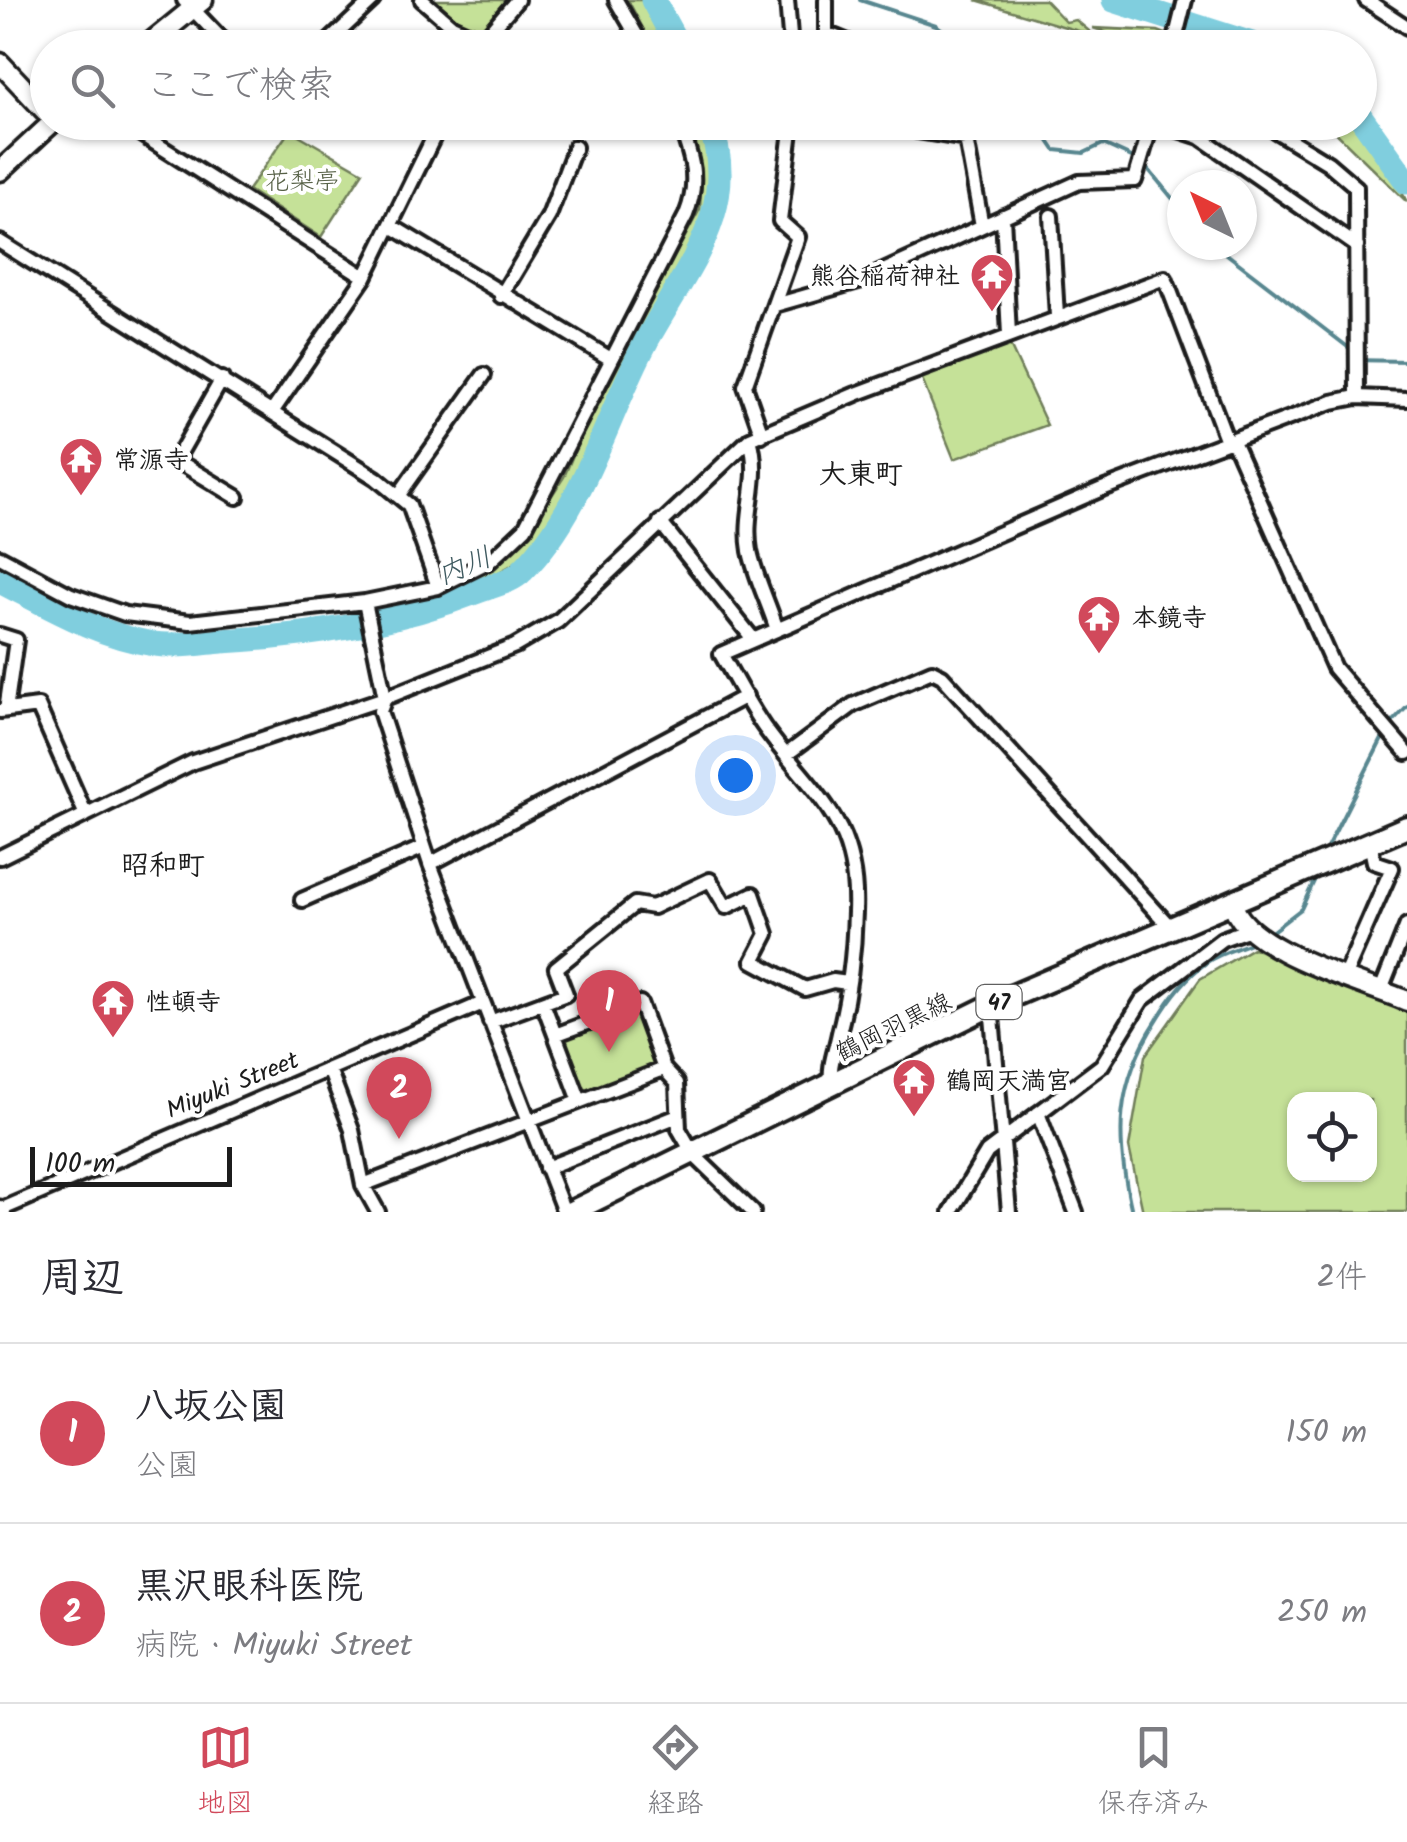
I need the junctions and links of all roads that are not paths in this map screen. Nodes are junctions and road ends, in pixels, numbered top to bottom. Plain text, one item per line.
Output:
1 (373, 0) edge
2 (422, 0) edge
3 (517, 0) edge
4 (616, 0) edge
5 (786, 0) edge
6 (826, 0) edge
7 (1186, 0) edge
8 (1366, 0) edge
9 (193, 3) edge
10 (1407, 27) edge
11 (164, 30) edge
12 (215, 30) edge
13 (341, 30) edge
14 (458, 30) edge
15 (491, 30) edge
16 (634, 30) edge
17 (789, 30) edge
18 (826, 30) edge
19 (1177, 30) edge
20 (0, 63) edge
21 (30, 95) edge
22 (35, 140) edge
23 (150, 140) edge
24 (433, 140) edge
25 (686, 140) edge
26 (790, 140) edge
27 (966, 140) edge
28 (1147, 140) edge
29 (1206, 140) edge
30 (1290, 140) edge
31 (575, 147) dead end
32 (0, 172) edge
33 (1002, 216) junction
34 (1051, 216) dead end
35 (982, 226) junction
36 (393, 227) junction
37 (0, 242) edge
38 (1356, 246) junction
39 (365, 276) junction
40 (501, 296) junction
41 (775, 305) junction
42 (1058, 316) junction
43 (1009, 335) junction
44 (609, 358) junction
45 (484, 375) dead end
46 (222, 379) junction
47 (1357, 397) junction
48 (1407, 399) edge
49 (272, 412) junction
50 (756, 437) junction
51 (1230, 441) junction
52 (237, 496) dead end
53 (398, 496) junction
54 (660, 522) junction
55 (0, 557) edge
56 (438, 587) junction
57 (365, 602) junction
58 (776, 627) junction
59 (0, 635) edge
60 (752, 639) junction
61 (746, 696) junction
62 (385, 698) junction
63 (3, 710) edge
64 (1407, 753) edge
65 (787, 754) junction
66 (86, 815) junction
67 (1407, 827) edge
68 (1370, 842) junction
69 (424, 847) junction
70 (0, 856) edge
71 (430, 864) junction
72 (302, 900) dead end
73 (1232, 901) junction
74 (1407, 925) edge
75 (1172, 929) junction
76 (1247, 930) junction
77 (1345, 975) junction
78 (848, 983) junction
79 (1380, 990) junction
80 (1407, 1001) edge
81 (543, 1002) junction
82 (483, 1004) junction
83 (991, 1005) junction
84 (490, 1022) junction
85 (555, 1034) junction
86 (329, 1069) junction
87 (664, 1069) junction
88 (832, 1084) junction
89 (580, 1102) junction
90 (1038, 1113) junction
91 (678, 1116) junction
92 (528, 1122) junction
93 (1004, 1141) junction
94 (694, 1155) junction
95 (546, 1168) junction
96 (364, 1185) junction
97 (0, 1211) edge
98 (378, 1212) edge
99 (564, 1212) edge
100 (572, 1212) edge
101 (753, 1212) edge
102 (951, 1212) edge
103 (1009, 1212) edge
104 (1076, 1212) edge

1 - 13 street
2 - 14 street
3 - 15 street
4 - 16 street
5 - 17 street
6 - 18 street
7 - 19 street
8 - 10 street
9 - 11 street
9 - 12 street
20 - 21 street
22 - 32 street
23 - 39 street
24 - 36 street
25 - 44 street
26 - 41 street
27 - 35 street
28 - 33 street
29 - 38 street
30 - 38 street
31 - 40 street
33 - 35 street
33 - 43 street
34 - 42 street
35 - 41 street
36 - 39 street
36 - 40 street
37 - 46 street
38 - 47 street
39 - 49 street
40 - 44 street
41 - 50 street
42 - 43 street
42 - 51 street
43 - 50 street
44 - 56 street
45 - 53 street
46 - 49 street
46 - 52 street
47 - 48 street
47 - 51 street
49 - 53 street
50 - 54 street
50 - 58 street
51 - 58 street
51 - 64 street
53 - 56 street
54 - 60 street
54 - 62 street
55 - 57 street
56 - 57 street
57 - 62 street
58 - 60 street
59 - 63 street
60 - 61 street
61 - 65 street
61 - 71 street
62 - 66 street
62 - 69 street
63 - 66 street
65 - 75 street
65 - 78 street
66 - 70 street
67 - 68 main road, 鶴岡羽黒線 / 47
68 - 73 main road, 鶴岡羽黒線 / 47
68 - 77 street
69 - 71 street
69 - 72 street
71 - 82 street
73 - 75 main road, 鶴岡羽黒線 / 47
73 - 76 street
74 - 79 street
75 - 83 main road, 鶴岡羽黒線 / 47
76 - 77 street
76 - 90 street
77 - 79 street
78 - 81 street
78 - 88 street
79 - 80 street
81 - 84 street
81 - 85 street
82 - 84 street
82 - 86 street, Miyuki Street
83 - 88 main road, 鶴岡羽黒線 / 47
83 - 93 street
84 - 92 street
85 - 87 street
85 - 89 street
86 - 96 street
86 - 97 street, Miyuki Street
87 - 89 street
87 - 91 street
88 - 94 main road, 鶴岡羽黒線 / 47
89 - 92 street
90 - 93 street
90 - 104 street
91 - 94 street
91 - 95 street
92 - 95 street
92 - 96 street
93 - 102 street
93 - 103 street
94 - 100 main road, 鶴岡羽黒線 / 47
94 - 101 street
95 - 99 street
96 - 98 street

